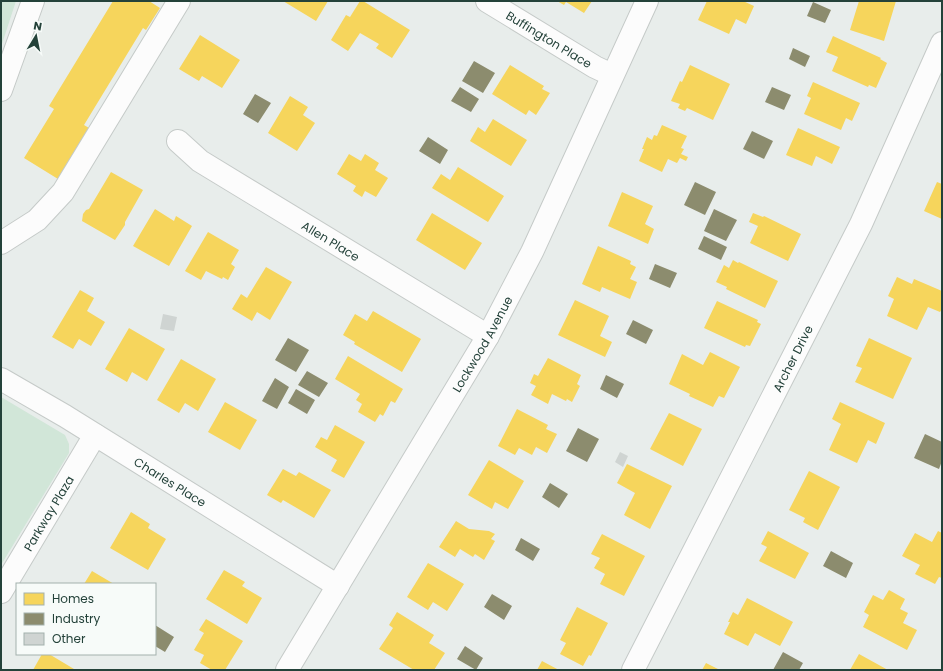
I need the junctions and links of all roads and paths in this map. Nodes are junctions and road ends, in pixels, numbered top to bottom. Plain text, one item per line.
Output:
1 (33, 1) edge
2 (179, 1) edge
3 (487, 1) edge
4 (647, 1) edge
5 (942, 43) edge
6 (612, 75) junction
7 (1, 90) edge
8 (178, 141) dead end
9 (1, 243) edge
10 (488, 336) junction
11 (1, 379) edge
12 (95, 435) junction
13 (338, 586) junction
14 (1, 592) edge
15 (287, 670) edge
16 (633, 670) edge

1 - 7 street
2 - 9 street
3 - 6 street, Buffington Place
4 - 6 street, Lockwood Avenue
5 - 16 street, Archer Drive
6 - 10 street, Lockwood Avenue
8 - 10 street, Allen Place
10 - 13 street, Lockwood Avenue
11 - 12 street, Charles Place
12 - 13 street, Charles Place
12 - 14 street, Parkway Plaza
13 - 15 street, Lockwood Avenue

